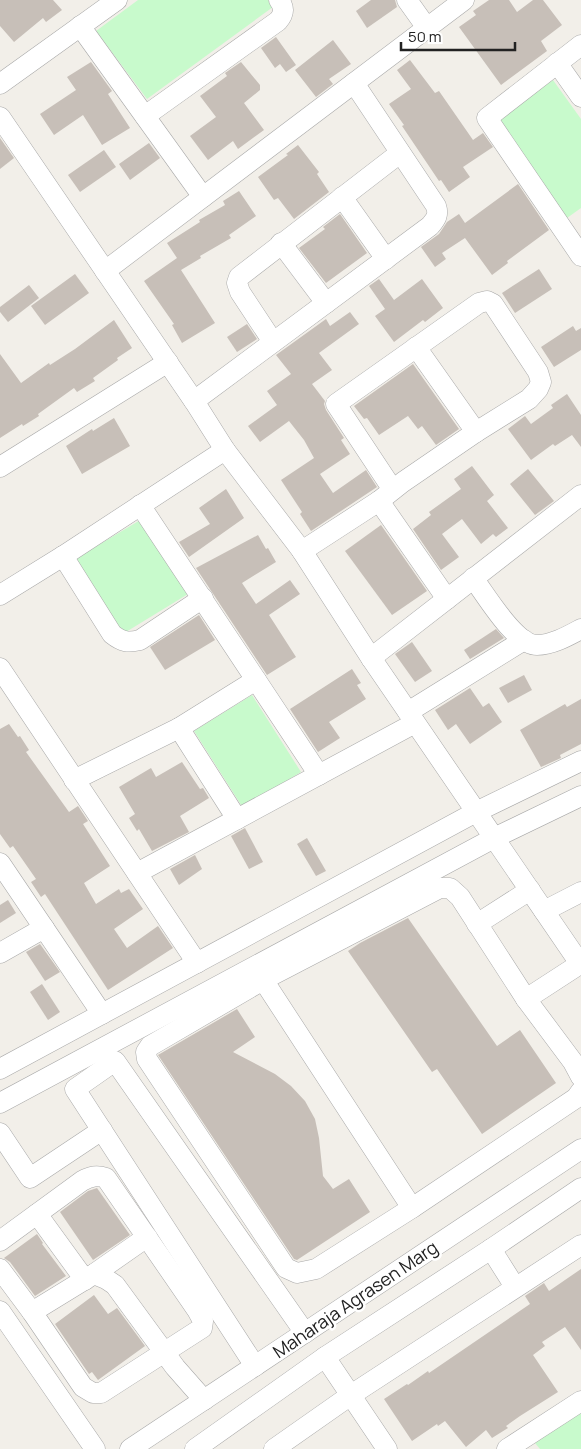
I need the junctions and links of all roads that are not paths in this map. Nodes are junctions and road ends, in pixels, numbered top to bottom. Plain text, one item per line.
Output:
1 (117, 0) edge
2 (279, 0) edge
3 (407, 0) edge
4 (464, 0) edge
5 (80, 26) junction
6 (427, 28) junction
7 (581, 45) edge
8 (558, 64) junction
9 (354, 83) junction
10 (0, 84) edge
11 (581, 97) edge
12 (144, 116) junction
13 (0, 117) edge
14 (400, 153) junction
15 (203, 197) junction
16 (342, 197) junction
17 (574, 228) edge
18 (281, 243) junction
19 (581, 256) edge
20 (386, 259) junction
21 (105, 271) junction
22 (326, 303) junction
23 (273, 342) junction
24 (416, 347) junction
25 (168, 362) junction
26 (194, 401) junction
27 (476, 432) junction
28 (225, 450) junction
29 (0, 467) edge
30 (386, 495) junction
31 (581, 495) edge
32 (140, 505) junction
33 (302, 551) junction
34 (63, 556) junction
35 (473, 578) junction
36 (0, 595) edge
37 (203, 598) junction
38 (447, 599) junction
39 (581, 629) edge
40 (524, 640) junction
41 (371, 658) junction
42 (0, 668) edge
43 (256, 680) junction
44 (411, 718) junction
45 (179, 728) junction
46 (581, 761) edge
47 (318, 775) junction
48 (74, 780) junction
49 (581, 796) edge
50 (476, 812) junction
51 (238, 819) junction
52 (494, 838) junction
53 (0, 863) edge
54 (136, 873) junction
55 (530, 890) junction
56 (581, 892) edge
57 (544, 911) junction
58 (477, 924) junction
59 (44, 928) junction
60 (0, 953) edge
61 (197, 963) junction
62 (581, 964) edge
63 (259, 973) junction
64 (526, 999) junction
65 (102, 1014) junction
66 (0, 1069) edge
67 (581, 1077) edge
68 (581, 1091) edge
69 (0, 1103) edge
70 (102, 1130) junction
71 (0, 1133) edge
72 (581, 1149) edge
73 (581, 1188) edge
74 (412, 1208) junction
75 (37, 1214) junction
76 (147, 1237) junction
77 (0, 1241) edge
78 (581, 1245) edge
79 (491, 1249) junction
80 (0, 1269) edge
81 (89, 1277) junction
82 (515, 1287) junction
83 (0, 1310) edge
84 (32, 1312) junction
85 (305, 1333) junction
86 (164, 1351) junction
87 (325, 1357) junction
88 (255, 1366) junction
89 (351, 1395) junction
90 (204, 1400) junction
91 (581, 1400) edge
92 (519, 1446) edge
93 (95, 1449) edge
94 (130, 1449) edge
95 (195, 1449) edge
96 (274, 1449) edge
97 (387, 1449) edge

1 - 5 street
2 - 12 street
3 - 6 street
4 - 6 street
5 - 10 street
5 - 12 street
6 - 9 street
7 - 8 street
8 - 11 street
8 - 17 street
9 - 14 street
9 - 15 street
12 - 15 street
13 - 21 street
14 - 16 street
14 - 20 street
15 - 21 street
16 - 18 street
16 - 20 street
17 - 19 street
18 - 22 street
18 - 23 street
20 - 22 street
21 - 25 street
22 - 23 street
23 - 26 street
24 - 27 street
24 - 27 street
24 - 30 street
25 - 26 street
25 - 29 street
26 - 28 street
27 - 30 street
28 - 32 street
28 - 33 street
30 - 33 street
30 - 38 street
31 - 35 street
32 - 34 street
32 - 37 street
33 - 41 street
34 - 36 street
34 - 37 street
35 - 38 street
35 - 40 street
37 - 43 street
38 - 41 street
39 - 40 street
40 - 44 street
41 - 44 street
42 - 48 street
43 - 45 street
43 - 47 street
44 - 47 street
44 - 50 street
45 - 48 street
45 - 51 street
46 - 50 street
47 - 51 street
48 - 54 street
49 - 52 street
50 - 52 street
50 - 61 street
51 - 54 street
52 - 55 street
52 - 63 street
53 - 59 street
54 - 61 street
55 - 57 street
55 - 58 street
56 - 57 street
57 - 62 street
58 - 63 street
58 - 64 street
59 - 60 street
59 - 65 street
61 - 65 street
62 - 64 street
63 - 69 street
63 - 74 street
63 - 74 street
64 - 67 street
65 - 66 street
68 - 74 street
70 - 71 street
70 - 85 street
70 - 88 street
72 - 85 street, Maharaja Agrasen Marg
73 - 79 street, Maharaja Agrasen Marg
75 - 76 street
75 - 77 street
75 - 81 street
76 - 81 street
76 - 86 street
78 - 82 street
79 - 82 street
79 - 87 street, Maharaja Agrasen Marg
80 - 84 street
81 - 84 street
81 - 86 street
82 - 89 street
83 - 93 street
84 - 86 street
85 - 88 street, Maharaja Agrasen Marg
86 - 90 street
87 - 89 street
87 - 95 street, Maharaja Agrasen Marg
88 - 90 street, Maharaja Agrasen Marg
89 - 96 street
89 - 97 street
90 - 94 street, Maharaja Agrasen Marg
91 - 92 street

